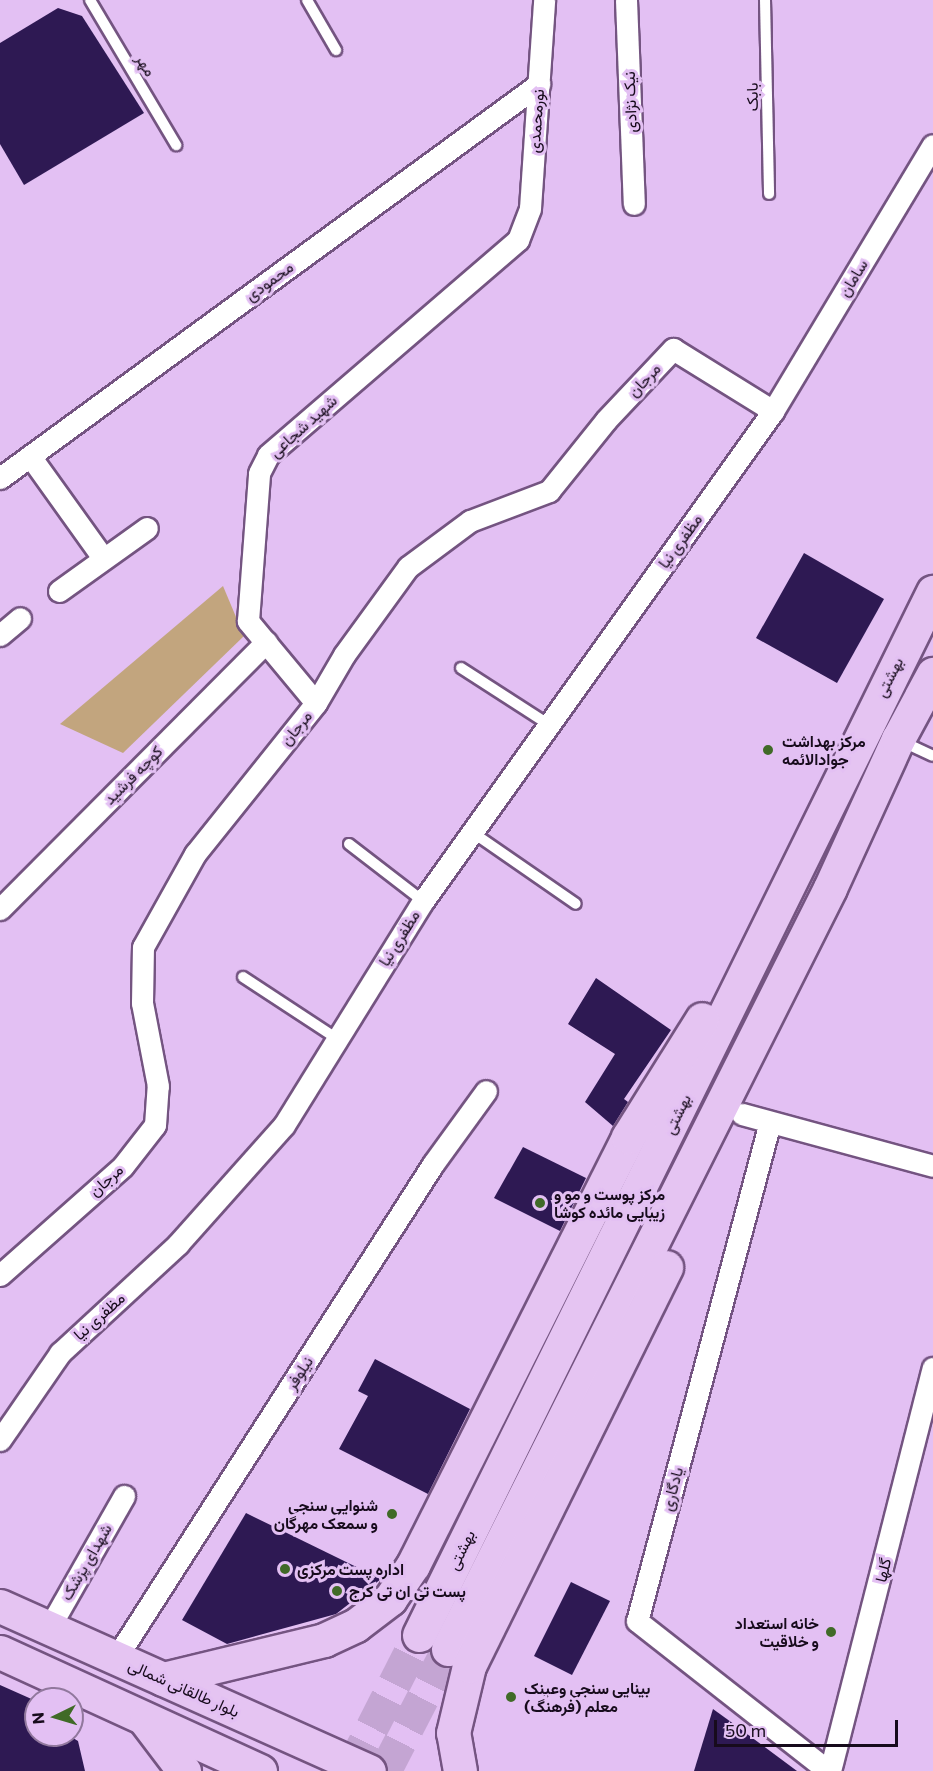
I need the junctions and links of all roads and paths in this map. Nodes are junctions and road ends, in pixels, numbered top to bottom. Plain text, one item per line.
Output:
1 (90, 0) edge
2 (307, 0) edge
3 (544, 0) edge
4 (626, 0) edge
5 (765, 0) edge
6 (336, 50) dead end
7 (539, 84) junction
8 (176, 145) dead end
9 (933, 145) edge
10 (768, 194) dead end
11 (634, 204) dead end
12 (518, 240) joint
13 (773, 411) junction
14 (30, 456) junction
15 (0, 478) edge
16 (147, 528) dead end
17 (103, 558) junction
18 (59, 591) dead end
19 (933, 592) edge
20 (21, 618) dead end
21 (0, 634) edge
22 (266, 642) junction
23 (461, 668) dead end
24 (933, 674) edge
25 (316, 703) junction
26 (548, 724) junction
27 (898, 739) junction
28 (933, 756) edge
29 (472, 832) junction
30 (349, 844) dead end
31 (798, 868) junction
32 (830, 888) junction
33 (423, 901) junction
34 (576, 904) dead end
35 (0, 909) edge
36 (243, 977) dead end
37 (336, 1038) junction
38 (486, 1091) dead end
39 (756, 1118) junction
40 (933, 1166) edge
41 (0, 1275) edge
42 (933, 1368) edge
43 (0, 1440) edge
44 (124, 1496) dead end
45 (0, 1606) edge
46 (49, 1628) junction
47 (419, 1635) tunnel mouth
48 (448, 1649) tunnel mouth
49 (0, 1652) edge
50 (116, 1658) junction
51 (163, 1679) junction
52 (143, 1718) junction
53 (184, 1771) edge
54 (260, 1771) edge
55 (369, 1771) edge
56 (460, 1771) edge
57 (829, 1771) edge

1 - 8 lane, مهر
2 - 6 lane
3 - 7 street, نورمحمدی
4 - 11 street, نیک نژادی
5 - 10 lane, بابک
7 - 12 street, نورمحمدی
7 - 14 street, محمودی
9 - 13 street, سامان
12 - 22 street, شهید شجاعی
13 - 25 street, مرجان
13 - 26 street, مظفری نیا
14 - 15 street, محمودی
14 - 17 street
16 - 17 street
17 - 18 street
19 - 31 main road, بهشتى
20 - 21 street
22 - 25 street, شهید شجاعی
22 - 35 street, كوچه فرشيد
23 - 26 lane
24 - 27 main road, بهشتى
25 - 41 street, مرجان
26 - 29 street, مظفری نیا
27 - 28 lane
27 - 32 main road, بهشتى
29 - 33 street, مظفری نیا
29 - 34 lane
30 - 33 lane
31 - 47 main road, بهشتى
31 - 51 main road
32 - 39 main road
32 - 48 main road, بهشتى
33 - 37 street, مظفری نیا
36 - 37 lane
37 - 43 street, مظفری نیا
38 - 50 street, نیلوفر
39 - 40 street
39 - 56 main road
39 - 57 street, یادگاری
42 - 57 street, گلها
44 - 46 street, شهدای پزشک
45 - 46 main road, بلوار طالقانی شمالی
46 - 50 main road, بلوار طالقانی شمالی
49 - 52 main road
50 - 51 main road, بلوار طالقانی شمالی
51 - 55 main road, بلوار طالقانی شمالی
52 - 53 main road
52 - 54 main road

